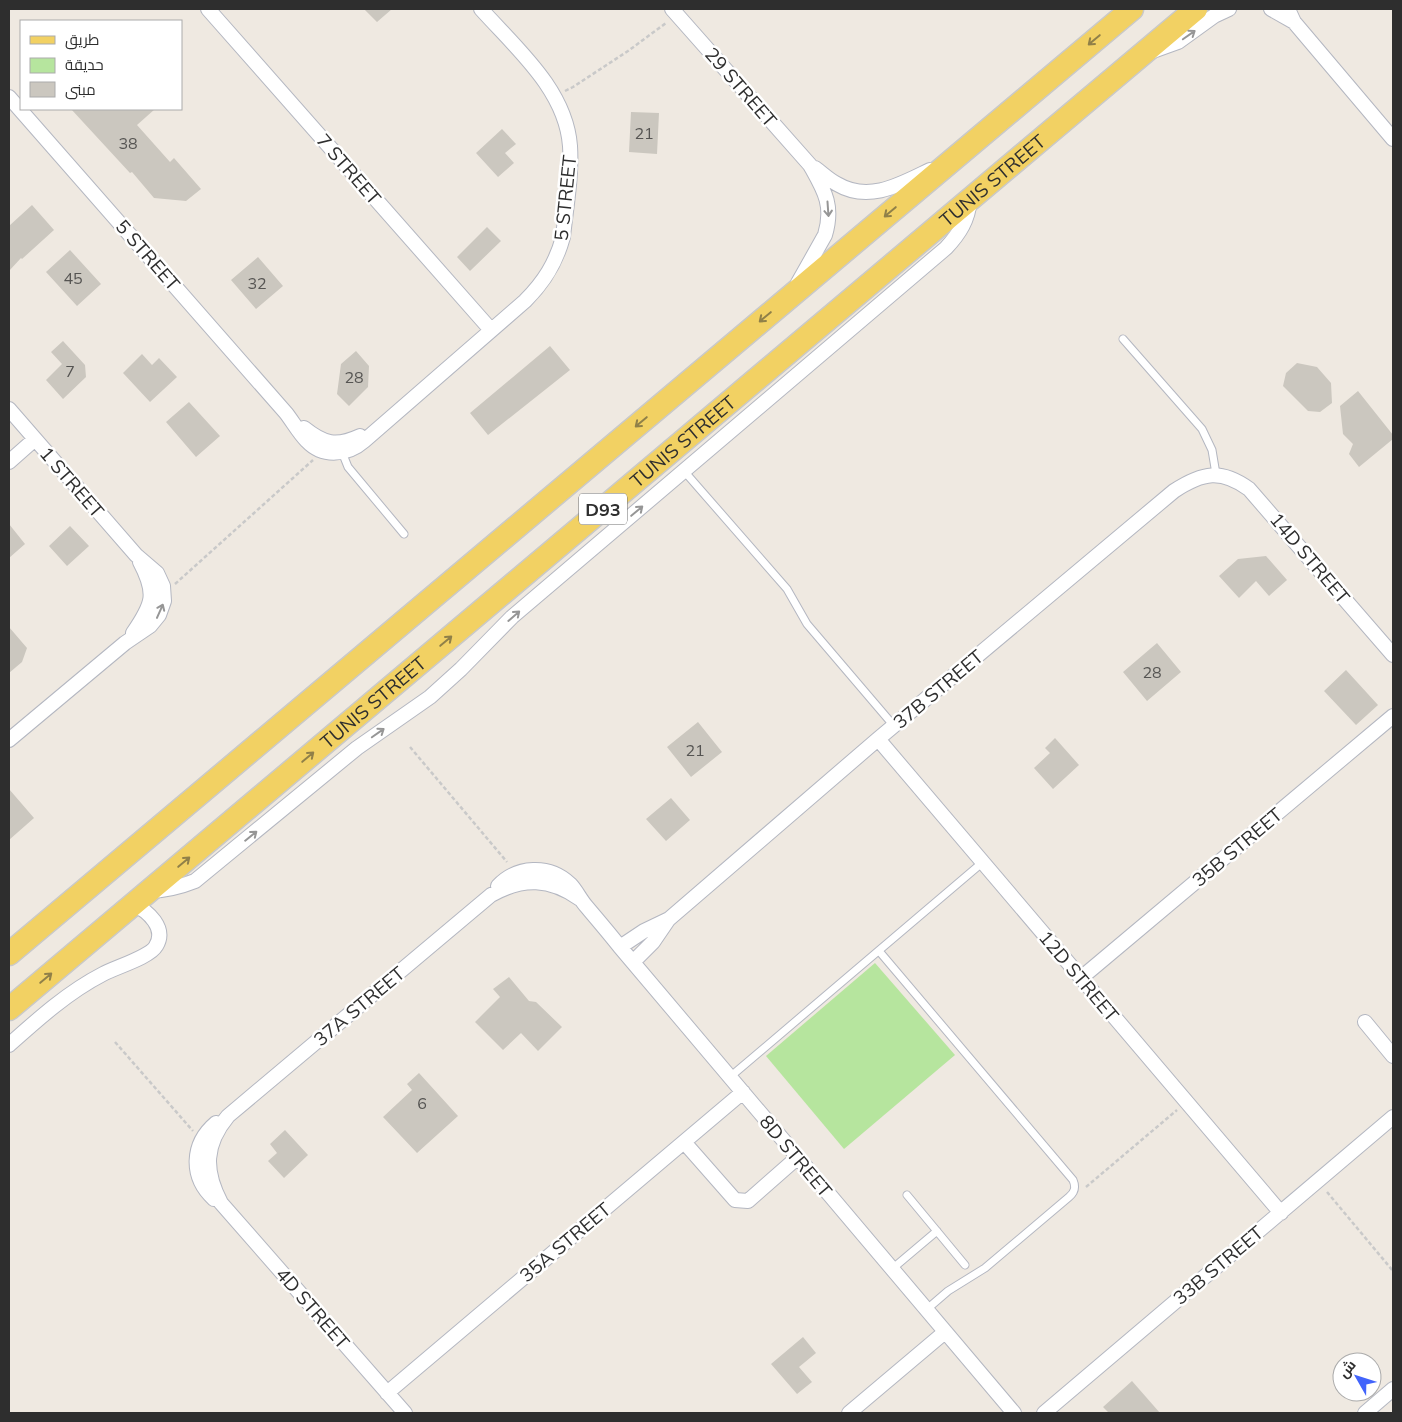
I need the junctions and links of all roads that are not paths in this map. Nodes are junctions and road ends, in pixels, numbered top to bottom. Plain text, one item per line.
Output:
1 (208, 9) edge
2 (480, 9) edge
3 (1132, 9) edge
4 (1196, 9) edge
5 (1229, 9) edge
6 (1271, 9) edge
7 (1288, 9) edge
8 (675, 12) edge
9 (1294, 22) junction
10 (1145, 52) junction
11 (9, 97) edge
12 (20, 110) edge
13 (20, 110) edge
14 (1393, 139) edge
15 (955, 158) junction
16 (810, 165) junction
17 (970, 199) junction
18 (791, 295) junction
19 (491, 330) junction
20 (1123, 340) dead end
21 (9, 409) edge
22 (286, 413) junction
23 (377, 429) junction
24 (35, 439) junction
25 (342, 452) junction
26 (9, 462) edge
27 (684, 471) junction
28 (1216, 474) junction
29 (404, 534) dead end
30 (136, 554) junction
31 (125, 644) junction
32 (1393, 656) edge
33 (1393, 716) edge
34 (894, 726) junction
35 (878, 739) junction
36 (9, 740) edge
37 (983, 862) junction
38 (535, 876) junction
39 (491, 895) junction
40 (142, 897) junction
41 (669, 919) junction
42 (620, 947) junction
43 (879, 951) junction
44 (9, 954) edge
45 (633, 962) junction
46 (1081, 978) junction
47 (9, 1009) edge
48 (1365, 1022) dead end
49 (9, 1046) edge
50 (1393, 1056) edge
51 (730, 1077) junction
52 (742, 1092) junction
53 (228, 1116) junction
54 (1393, 1117) edge
55 (684, 1142) junction
56 (798, 1157) junction
57 (202, 1160) junction
58 (907, 1195) dead end
59 (1280, 1213) junction
60 (937, 1231) junction
61 (965, 1265) dead end
62 (892, 1269) junction
63 (926, 1310) junction
64 (945, 1332) junction
65 (1393, 1389) edge
66 (387, 1393) junction
67 (405, 1413) edge
68 (848, 1413) edge
69 (1014, 1413) edge
70 (1044, 1413) edge
71 (1365, 1413) edge

1 - 19 street, 7 STREET
2 - 19 street, 5 STREET
3 -> 15 main road, D93
4 - 10 main road, TUNIS STREET / D93
10 -> 5 street
6 - 9 street
7 - 9 street
8 - 16 street, 29 STREET
9 - 14 street
10 - 17 main road, TUNIS STREET / D93
11 - 12 street, 5 STREET
13 - 22 street, 5 STREET
15 - 16 street, 29 STREET
15 -> 18 main road, D93
16 -> 18 street, 29 STREET
17 - 27 street
40 -> 17 main road, TUNIS STREET / D93
18 -> 44 main road, D93
19 - 23 street, 5 STREET
20 - 28 lane
21 - 24 street, 1 STREET
22 - 23 street, 5 STREET
22 - 25 street, 5 STREET
23 - 25 street, 5 STREET
24 - 26 street
24 - 30 street, 1 STREET
25 - 29 lane
27 - 34 lane
40 -> 27 street
28 - 32 street, 14D STREET
28 - 34 street, 37B STREET
30 - 31 street, 1 STREET
31 -> 30 street, 1 STREET
31 - 36 street, 1 STREET
33 - 46 street, 35B STREET
34 - 35 street, 37B STREET
35 - 37 street, 12D STREET
35 - 41 street, 37B STREET
37 - 43 lane
37 - 46 street, 12D STREET
38 - 39 street, 37A STREET
38 - 39 street, 37A STREET
38 - 42 street, 8D STREET
39 - 53 street, 37A STREET
47 -> 40 main road, TUNIS STREET / D93
40 - 49 street
41 - 42 street, 37B STREET
41 - 45 street, 37B STREET
42 - 45 street, 8D STREET
43 - 51 lane
43 - 63 lane
45 - 51 street, 8D STREET
46 - 59 street, 12D STREET
48 - 50 street
51 - 52 street, 8D STREET
52 - 55 street, 35A STREET
52 - 56 street, 8D STREET
53 - 57 street, 37A STREET
53 - 57 street, 37A STREET
54 - 59 street, 33B STREET
55 - 56 street
55 - 66 street, 35A STREET
56 - 62 street, 8D STREET
57 - 66 street, 4D STREET
58 - 60 lane
59 - 70 street, 33B STREET
60 - 61 lane
60 - 62 lane
62 - 63 street, 8D STREET
63 - 64 street, 8D STREET
64 - 68 street
64 - 69 street, 8D STREET
65 - 71 street
66 - 67 street, 4D STREET

